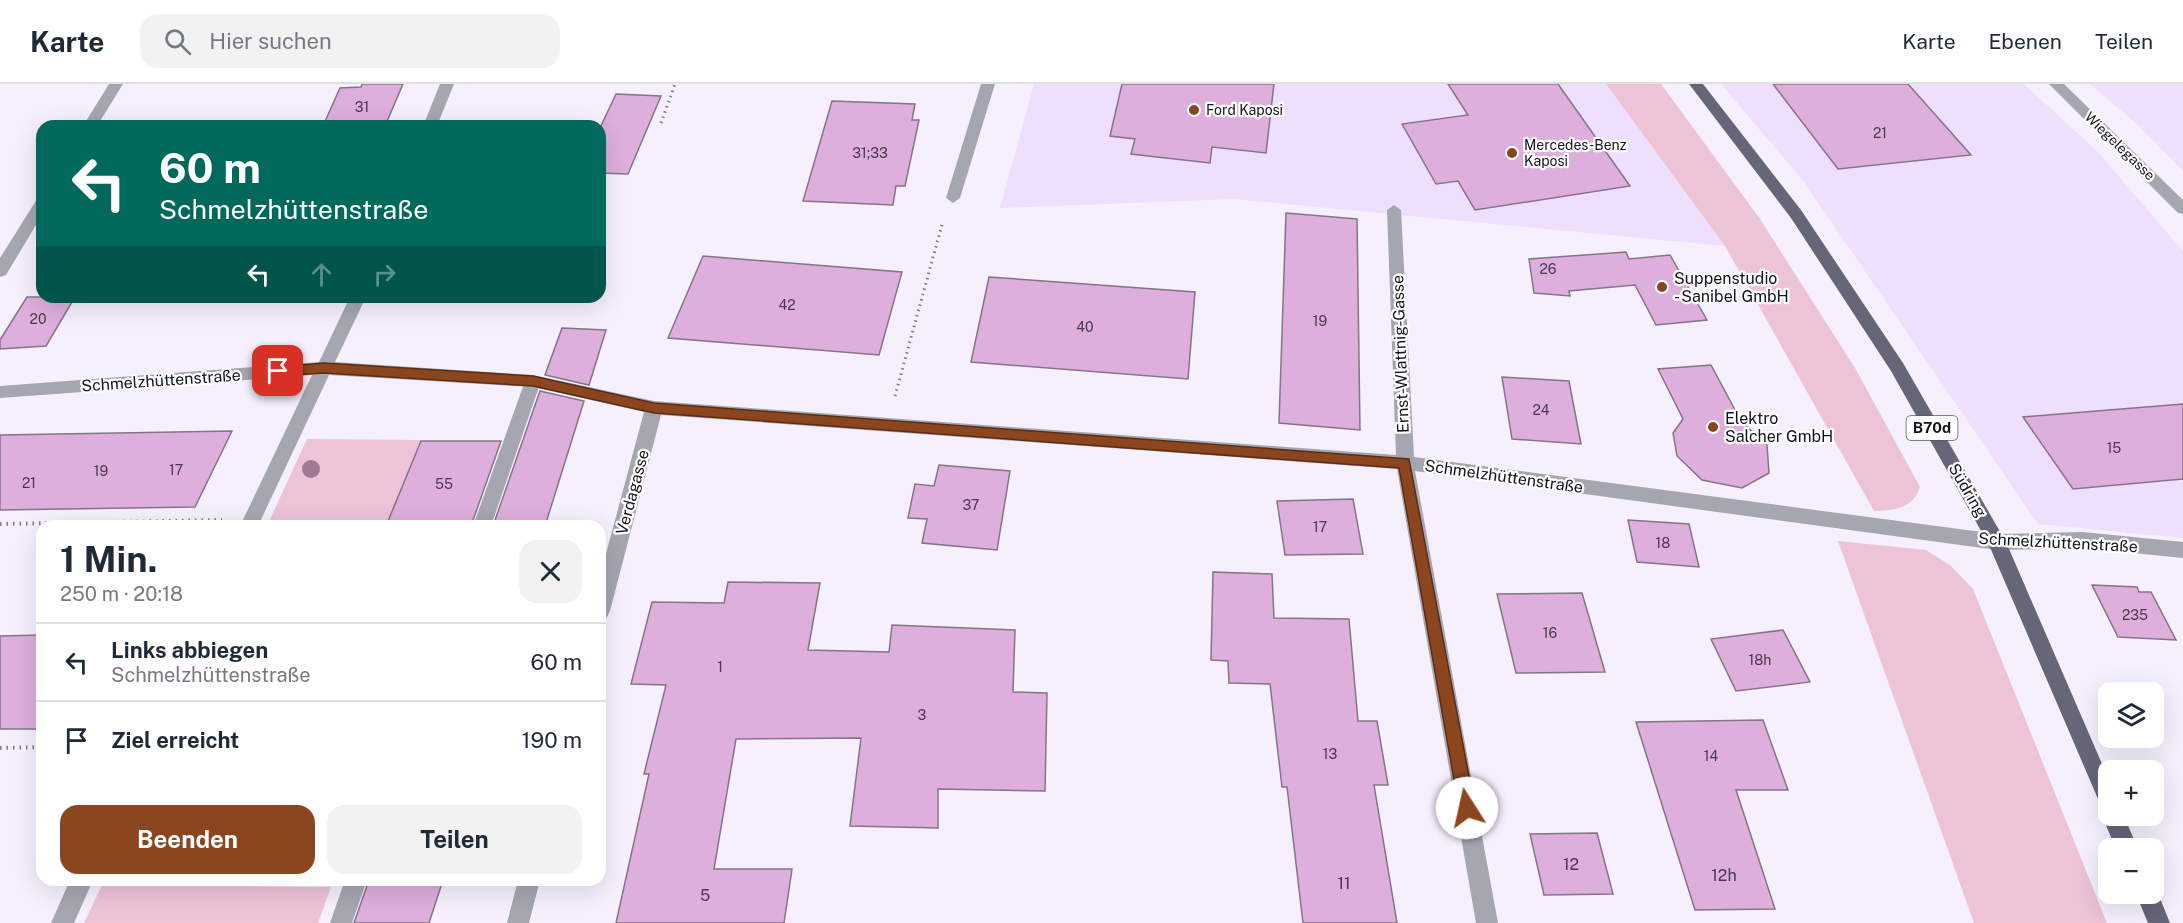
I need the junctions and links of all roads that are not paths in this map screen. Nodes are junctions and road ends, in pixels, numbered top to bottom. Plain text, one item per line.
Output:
1 (116, 84) edge
2 (447, 84) edge
3 (988, 84) edge
4 (1696, 84) edge
5 (2056, 84) edge
6 (94, 120) edge
7 (432, 120) edge
8 (953, 198) road end
9 (2183, 209) edge
10 (1395, 210) dead end
11 (36, 213) edge
12 (0, 271) edge
13 (355, 303) edge
14 (324, 368) junction
15 (533, 381) junction
16 (0, 392) edge
17 (654, 408) junction
18 (1405, 463) junction
19 (252, 520) edge
20 (484, 520) edge
21 (1997, 542) junction
22 (2183, 550) edge
23 (606, 588) edge
24 (2098, 780) edge
25 (79, 886) edge
26 (354, 886) edge
27 (527, 886) edge
28 (2151, 904) edge
29 (62, 923) edge
30 (341, 923) edge
31 (518, 923) edge
32 (1487, 923) edge
33 (2159, 923) edge

1 - 6 street
2 - 7 street
3 - 8 street
4 - 21 main road, Südring / B70d
5 - 9 street, Wiegelegasse
10 - 18 street, Ernst-Wlattnig-Gasse
11 - 12 street
13 - 14 street
14 - 15 street, Schmelzhüttenstraße
14 - 16 street, Schmelzhüttenstraße
14 - 19 street
15 - 17 street, Schmelzhüttenstraße
15 - 20 street
17 - 18 street, Schmelzhüttenstraße
17 - 23 street, Verdagasse
18 - 21 street, Schmelzhüttenstraße
18 - 32 street, Ernst-Wlattnig-Gasse
21 - 22 street, Schmelzhüttenstraße
21 - 24 main road, Südring / B70d
25 - 29 street
26 - 30 street
27 - 31 street
28 - 33 main road

